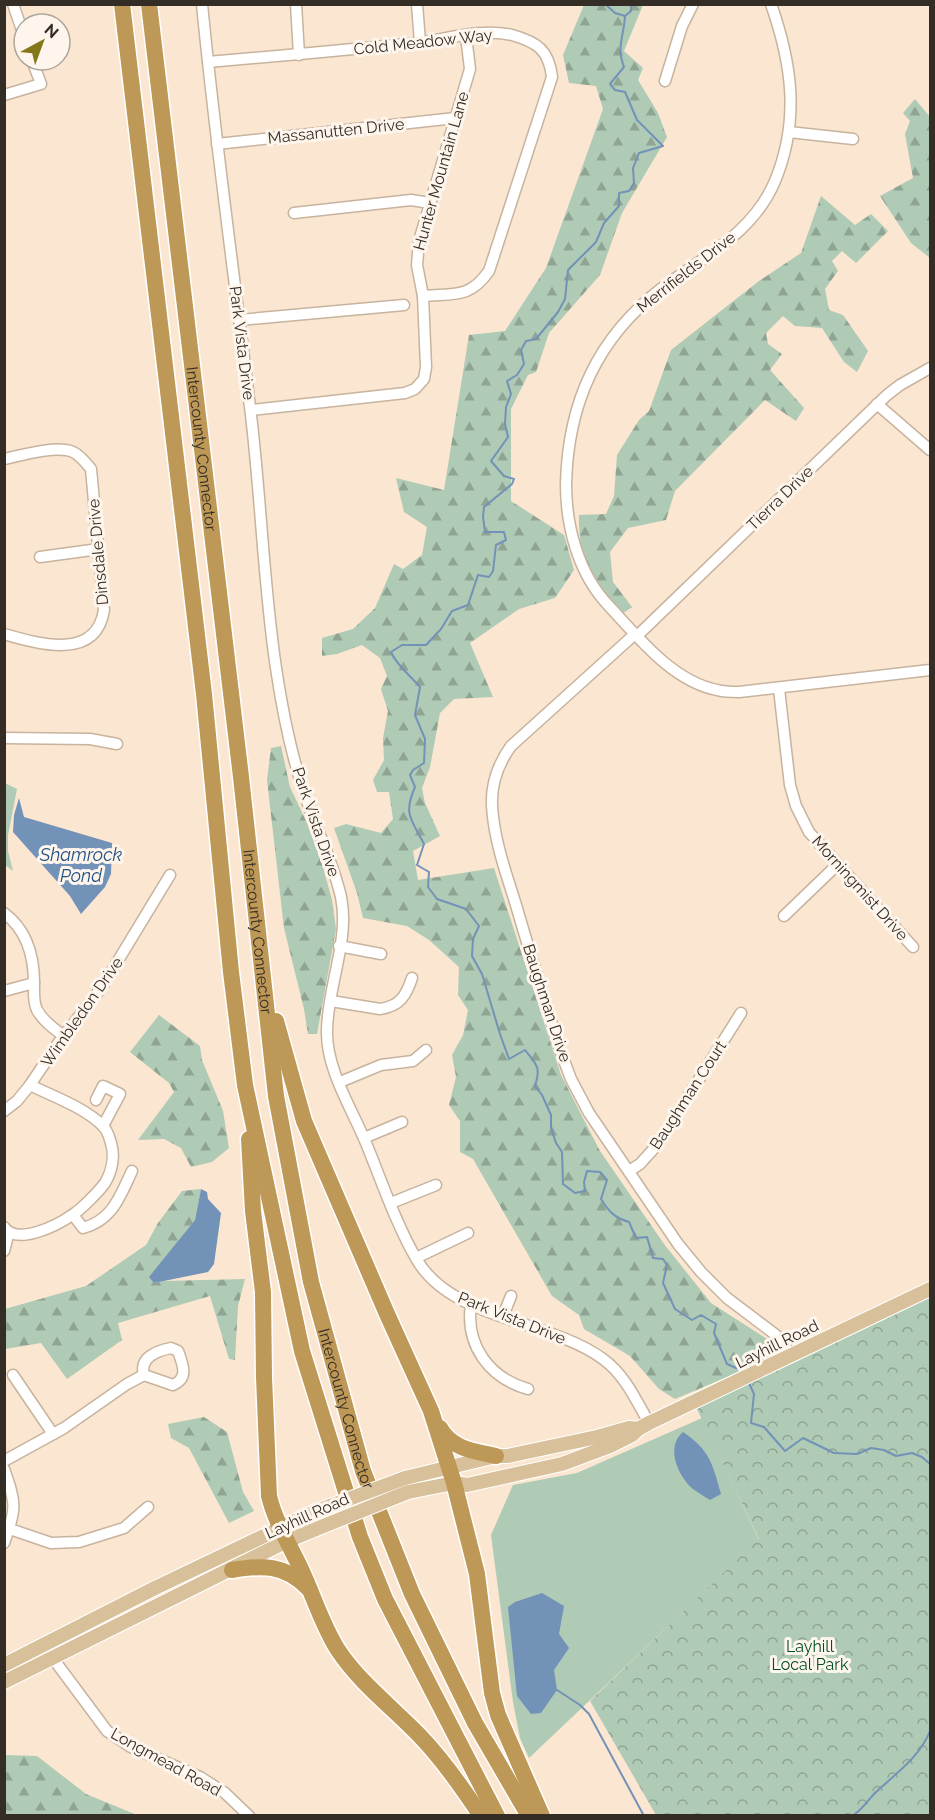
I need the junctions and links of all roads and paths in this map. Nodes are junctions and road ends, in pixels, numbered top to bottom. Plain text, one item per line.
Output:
1 (122, 4) edge
2 (149, 4) edge
3 (202, 4) edge
4 (296, 4) edge
5 (417, 4) edge
6 (693, 4) edge
7 (771, 4) edge
8 (466, 36) junction
9 (420, 42) junction
10 (300, 55) junction
11 (208, 62) junction
12 (36, 72) edge
13 (666, 81) dead end
14 (4, 95) edge
15 (455, 118) junction
16 (789, 132) junction
17 (853, 139) dead end
18 (217, 144) junction
19 (430, 203) junction
20 (294, 213) dead end
21 (423, 296) junction
22 (404, 305) dead end
23 (239, 320) junction
24 (930, 368) edge
25 (877, 404) junction
26 (251, 410) junction
27 (930, 450) edge
28 (4, 459) edge
29 (99, 549) junction
30 (40, 557) dead end
31 (4, 634) edge
32 (636, 635) junction
33 (930, 670) edge
34 (779, 689) junction
35 (4, 738) edge
36 (117, 744) dead end
37 (837, 865) junction
38 (170, 875) dead end
39 (4, 913) edge
40 (784, 916) dead end
41 (339, 945) junction
42 (913, 947) dead end
43 (381, 954) dead end
44 (412, 978) dead end
45 (265, 981) junction
46 (34, 983) junction
47 (4, 991) edge
48 (331, 1000) junction
49 (741, 1013) dead end
50 (64, 1036) junction
51 (426, 1050) dead end
52 (340, 1082) junction
53 (30, 1085) junction
54 (245, 1085) junction
55 (96, 1100) dead end
56 (4, 1111) edge
57 (402, 1122) dead end
58 (103, 1126) junction
59 (364, 1138) junction
60 (132, 1170) dead end
61 (628, 1171) junction
62 (436, 1185) dead end
63 (391, 1203) junction
64 (73, 1215) junction
65 (7, 1229) edge
66 (468, 1233) dead end
67 (4, 1251) edge
68 (416, 1258) junction
69 (930, 1289) edge
70 (511, 1296) dead end
71 (471, 1304) junction
72 (503, 1316) junction
73 (792, 1355) junction
74 (13, 1375) dead end
75 (144, 1375) dead end
76 (528, 1389) dead end
77 (431, 1411) junction
78 (644, 1426) junction
79 (53, 1434) junction
80 (496, 1456) junction
81 (4, 1461) edge
82 (448, 1466) junction
83 (4, 1469) edge
84 (454, 1483) junction
85 (148, 1507) dead end
86 (7, 1527) edge
87 (284, 1534) junction
88 (4, 1543) edge
89 (232, 1570) junction
90 (312, 1592) junction
91 (45, 1645) junction
92 (52, 1658) junction
93 (4, 1665) edge
94 (4, 1682) edge
95 (249, 1815) edge
96 (481, 1815) edge
97 (497, 1815) edge
98 (529, 1815) edge
99 (542, 1815) edge

1 - 54 highway, Intercounty Connector
2 - 45 highway, Intercounty Connector
3 - 11 street, Park Vista Drive
4 - 10 street
5 - 9 street
6 - 13 street
7 - 16 street, Merrifields Drive
8 - 9 street, Cold Meadow Way
8 - 15 street, Hunter Mountain Lane
8 - 21 street, Cold Meadow Way
9 - 10 street, Cold Meadow Way
10 - 11 street, Cold Meadow Way
11 - 18 street, Park Vista Drive
12 - 14 street
15 - 18 street, Massanutten Drive
15 - 19 street, Hunter Mountain Lane
16 - 17 street
16 - 32 street, Merrifields Drive
18 - 23 street, Park Vista Drive
19 - 20 street
19 - 21 street, Hunter Mountain Lane
21 - 26 street, Hunter Mountain Lane
22 - 23 street
23 - 26 street, Park Vista Drive
24 - 25 street, Tierra Drive
25 - 27 street
25 - 32 street, Tierra Drive
26 - 41 street, Park Vista Drive
28 - 29 street, Dinsdale Drive
29 - 30 street
29 - 31 street, Dinsdale Drive
32 - 34 street, Merrifields Drive
32 - 61 street, Baughman Drive
33 - 34 street, Merrifields Drive
34 - 37 street, Morningmist Drive
35 - 36 street
37 - 40 street
37 - 42 street, Morningmist Drive
38 - 50 street, Wimbledon Drive
39 - 46 street
41 - 43 street
41 - 48 street, Park Vista Drive
44 - 48 street
45 - 77 highway
45 - 98 highway, Intercounty Connector
46 - 47 street
46 - 50 street
48 - 52 street, Park Vista Drive
49 - 61 street, Baughman Court
50 - 53 street, Wimbledon Drive
51 - 52 street
52 - 59 street, Park Vista Drive
53 - 56 street, Wimbledon Drive
53 - 58 street
54 - 87 highway
54 - 97 highway, Intercounty Connector
55 - 58 street
57 - 59 street
58 - 64 street
59 - 63 street, Park Vista Drive
60 - 64 street
61 - 73 street, Baughman Drive
62 - 63 street
63 - 68 street, Park Vista Drive
64 - 65 street
65 - 67 street
66 - 68 street
68 - 71 street, Park Vista Drive
69 - 73 main road, Layhill Road
70 - 72 street
71 - 72 street, Park Vista Drive
71 - 76 street
72 - 78 street, Park Vista Drive
73 - 78 main road, Layhill Road
74 - 79 street
75 - 79 street
77 - 80 highway
77 - 82 highway
78 - 80 main road, Layhill Road
78 - 84 main road, Layhill Road
79 - 81 street
80 - 82 main road, Layhill Road
82 - 84 highway
82 - 87 main road, Layhill Road, bridge
83 - 86 street
84 - 87 main road, Layhill Road, bridge
84 - 99 highway
85 - 86 street
86 - 88 street
87 - 89 main road, Layhill Road
87 - 90 highway
87 - 91 main road, Layhill Road
89 - 90 highway
89 - 92 main road, Layhill Road
90 - 96 highway
91 - 92 street, Longmead Road
91 - 93 main road, Layhill Road
92 - 94 main road, Layhill Road
92 - 95 street, Longmead Road

